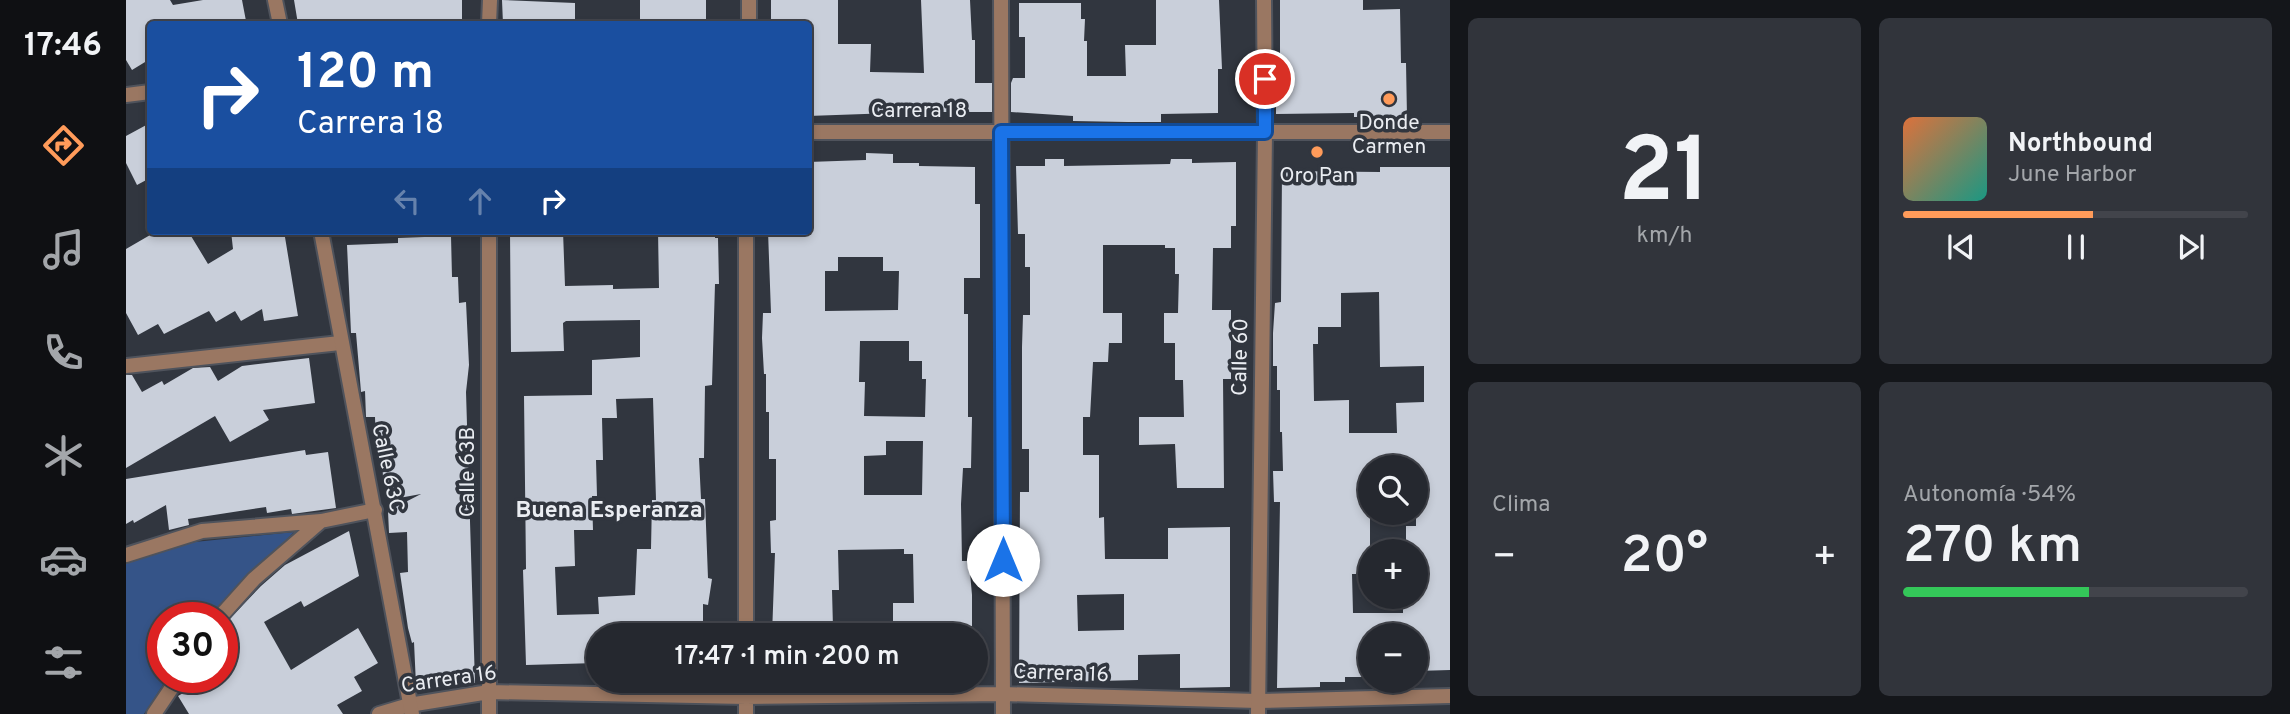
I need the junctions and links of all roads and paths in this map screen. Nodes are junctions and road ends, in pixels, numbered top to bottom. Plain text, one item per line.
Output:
1 (275, 0) edge
2 (489, 0) edge
3 (749, 0) edge
4 (1001, 0) edge
5 (1264, 0) edge
6 (279, 21) edge
7 (489, 21) edge
8 (749, 21) edge
9 (147, 92) edge
10 (126, 95) edge
11 (812, 132) edge
12 (1001, 132) junction
13 (1265, 132) junction
14 (1450, 132) edge
15 (322, 235) edge
16 (489, 235) edge
17 (746, 235) edge
18 (340, 343) junction
19 (126, 366) edge
20 (375, 510) junction
21 (321, 521) junction
22 (126, 555) edge
23 (233, 602) edge
24 (746, 623) edge
25 (489, 692) junction
26 (168, 693) edge
27 (746, 693) edge
28 (1003, 694) junction
29 (1450, 696) edge
30 (746, 697) junction
31 (1258, 707) edge
32 (411, 710) edge
33 (154, 714) edge
34 (379, 714) edge
35 (489, 714) edge
36 (746, 714) edge
37 (1003, 714) edge

1 - 6 street
2 - 7 street
3 - 8 street
4 - 12 street
5 - 13 street, Calle 60
9 - 10 street
11 - 12 street, Carrera 18
12 - 13 street, Carrera 18
12 - 28 street
13 - 14 street, Carrera 18
13 - 31 street, Calle 60
15 - 18 street, Calle 63C
16 - 25 street, Calle 63B
17 - 24 street
18 - 19 street
18 - 20 street, Calle 63C
20 - 21 street
20 - 32 street, Calle 63C
21 - 22 street
21 - 23 street
25 - 30 street, Carrera 16
25 - 32 street, Carrera 16
25 - 35 street, Calle 63B
26 - 33 street
27 - 30 street
28 - 30 street, Carrera 16
28 - 31 street, Carrera 16
28 - 37 street
29 - 31 street, Carrera 16
30 - 36 street
32 - 34 street, Carrera 16

